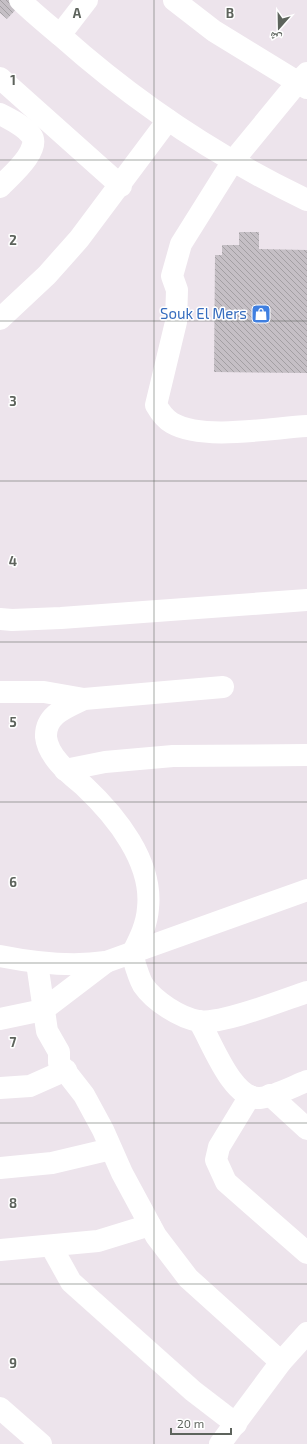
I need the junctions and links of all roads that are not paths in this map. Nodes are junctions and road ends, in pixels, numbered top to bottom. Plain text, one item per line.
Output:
1 (20, 0) edge
2 (87, 0) edge
3 (174, 0) edge
4 (60, 36) junction
5 (0, 78) edge
6 (304, 82) edge
7 (0, 114) edge
8 (168, 120) junction
9 (233, 162) junction
10 (121, 186) junction
11 (0, 187) edge
12 (307, 200) edge
13 (0, 317) edge
14 (307, 426) edge
15 (307, 600) edge
16 (0, 619) edge
17 (223, 687) dead end
18 (0, 692) edge
19 (84, 699) junction
20 (298, 756) edge
21 (65, 770) junction
22 (307, 770) edge
23 (307, 890) edge
24 (132, 954) junction
25 (0, 956) edge
26 (106, 962) junction
27 (37, 963) junction
28 (307, 992) edge
29 (43, 1010) junction
30 (0, 1019) edge
31 (199, 1021) junction
32 (66, 1070) junction
33 (307, 1081) edge
34 (0, 1088) edge
35 (260, 1095) junction
36 (307, 1129) edge
37 (111, 1149) junction
38 (0, 1168) edge
39 (150, 1225) junction
40 (51, 1246) junction
41 (0, 1250) edge
42 (307, 1253) edge
43 (307, 1333) edge
44 (281, 1362) junction
45 (0, 1408) edge
46 (236, 1424) junction
47 (41, 1444) edge
48 (220, 1444) edge

1 - 4 street
2 - 4 street
3 - 6 street
4 - 8 street
5 - 10 street
6 - 9 street
7 - 11 street
8 - 9 street
8 - 10 street
9 - 12 street
9 - 14 street
10 - 13 street
15 - 16 street
17 - 19 street
18 - 19 street
19 - 21 street
20 - 21 street
20 - 22 street
21 - 24 street
23 - 24 street
24 - 26 street
24 - 31 street
25 - 27 street
26 - 27 street
26 - 29 street
27 - 29 street
28 - 31 street
29 - 30 street
29 - 32 street
31 - 35 street
32 - 34 street
32 - 37 street
33 - 35 street
35 - 36 street
35 - 42 street
37 - 38 street
37 - 39 street
39 - 40 street
39 - 44 street
40 - 41 street
40 - 46 street
43 - 44 street
44 - 46 street
45 - 47 street
46 - 48 street

